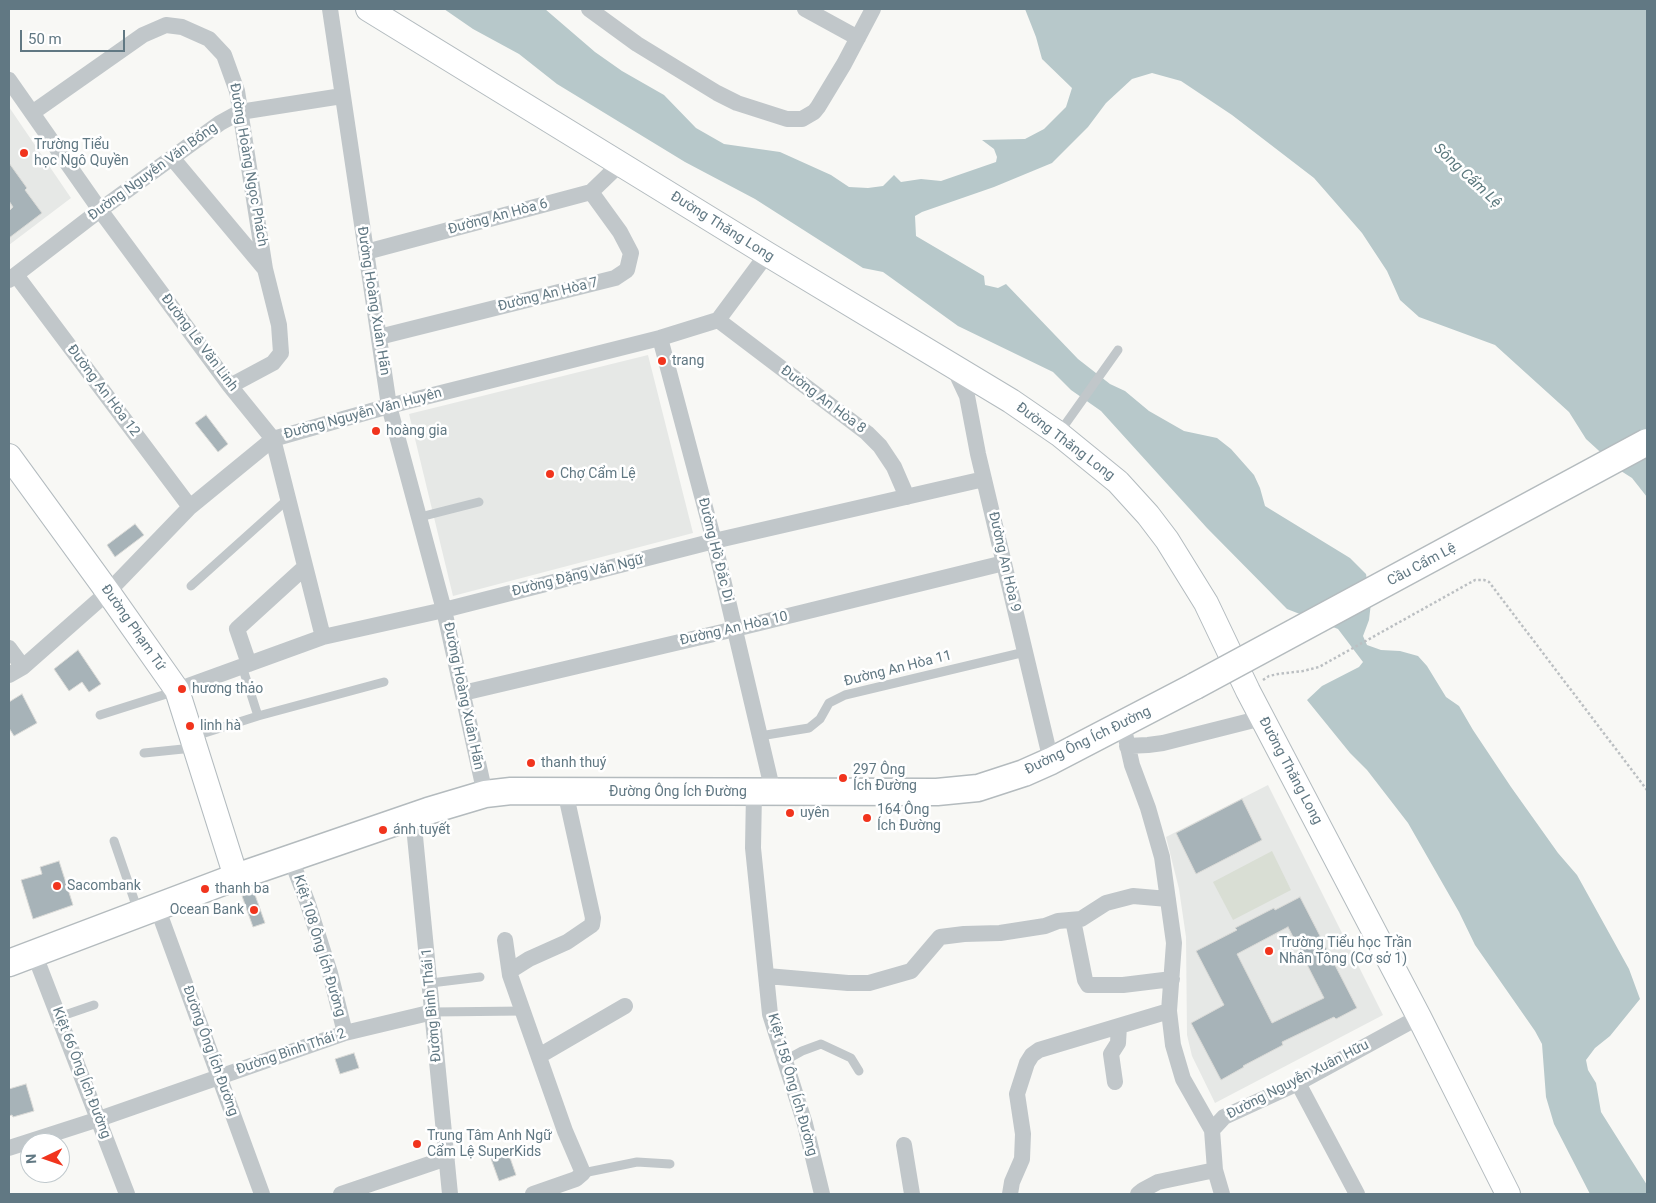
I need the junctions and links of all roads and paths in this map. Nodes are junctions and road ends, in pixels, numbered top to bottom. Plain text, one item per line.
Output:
1 (330, 9) edge
2 (368, 9) edge
3 (589, 9) edge
4 (805, 9) edge
5 (873, 9) edge
6 (858, 38) junction
7 (9, 80) edge
8 (342, 96) junction
9 (240, 112) junction
10 (32, 113) junction
11 (173, 158) junction
12 (620, 164) junction
13 (591, 192) junction
14 (100, 210) junction
15 (366, 252) junction
16 (767, 254) junction
17 (265, 269) junction
18 (12, 278) edge
19 (718, 320) junction
20 (379, 338) junction
21 (660, 338) junction
22 (1118, 350) dead end
23 (953, 365) junction
24 (230, 386) junction
25 (389, 406) junction
26 (1064, 426) junction
27 (273, 439) junction
28 (1647, 442) edge
29 (9, 456) edge
30 (984, 479) junction
31 (907, 497) junction
32 (288, 499) junction
33 (479, 502) dead end
34 (190, 507) junction
35 (420, 517) junction
36 (714, 541) junction
37 (1004, 563) junction
38 (305, 568) junction
39 (191, 586) dead end
40 (108, 592) junction
41 (444, 610) junction
42 (735, 629) junction
43 (322, 637) junction
44 (9, 648) edge
45 (1025, 652) junction
46 (246, 665) junction
47 (16, 671) edge
48 (384, 682) dead end
49 (1195, 686) joint
50 (177, 690) junction
51 (1248, 691) junction
52 (463, 693) junction
53 (100, 715) dead end
54 (258, 716) junction
55 (1262, 718) junction
56 (1125, 735) junction
57 (760, 736) junction
58 (193, 742) junction
59 (144, 753) dead end
60 (1050, 761) junction
61 (1647, 790) edge
62 (565, 791) junction
63 (764, 792) junction
64 (485, 794) junction
65 (414, 816) junction
66 (114, 841) dead end
67 (291, 859) junction
68 (236, 877) junction
69 (1168, 899) junction
70 (148, 911) junction
71 (1073, 920) junction
72 (505, 940) dead end
73 (34, 953) junction
74 (9, 963) edge
75 (510, 971) junction
76 (767, 976) junction
77 (480, 977) dead end
78 (1172, 979) junction
79 (431, 983) junction
80 (94, 1005) dead end
81 (625, 1006) dead end
82 (524, 1011) junction
83 (1170, 1011) junction
84 (433, 1012) junction
85 (60, 1017) junction
86 (1418, 1017) junction
87 (1118, 1026) junction
88 (346, 1033) junction
89 (539, 1056) junction
90 (784, 1061) junction
91 (859, 1070) dead end
92 (220, 1077) junction
93 (1115, 1082) dead end
94 (1298, 1083) junction
95 (99, 1119) junction
96 (1212, 1130) junction
97 (904, 1145) dead end
98 (9, 1148) edge
99 (447, 1158) junction
100 (670, 1164) dead end
101 (1215, 1170) junction
102 (583, 1172) junction
103 (1223, 1193) edge
104 (127, 1194) edge
105 (262, 1194) edge
106 (341, 1194) edge
107 (450, 1194) edge
108 (533, 1194) edge
109 (822, 1194) edge
110 (912, 1194) edge
111 (1010, 1194) edge
112 (1138, 1194) edge
113 (1358, 1194) edge
114 (1508, 1194) edge

1 - 8 street, Đường Hoàng Xuân Hãn
2 - 12 street, Đường Thăng Long
3 - 6 street
4 - 6 street
5 - 6 street
7 - 10 street, Đường Lê Văn Linh
8 - 9 street, Đường Nguyễn Văn Bổng
8 - 15 street, Đường Hoàng Xuân Hãn
9 - 10 street, Đường Hoàng Ngọc Phách
9 - 11 street, Đường Nguyễn Văn Bổng
9 - 17 street, Đường Hoàng Ngọc Phách
10 - 14 street, Đường Lê Văn Linh
11 - 14 street, Đường Nguyễn Văn Bổng
11 - 17 street
12 - 13 street, Đường An Hòa 6
12 - 16 street, Đường Thăng Long
13 - 15 street, Đường An Hòa 6
13 - 20 street, Đường An Hòa 7
14 - 18 street, Đường Nguyễn Văn Bổng
14 - 24 street, Đường Lê Văn Linh
15 - 20 street, Đường Hoàng Xuân Hãn
16 - 19 street
16 - 23 street, Đường Thăng Long
17 - 24 street, Đường Hoàng Ngọc Phách
18 - 34 street, Đường An Hòa 12
19 - 21 street, Đường Nguyễn Văn Huyên
19 - 31 street, Đường An Hòa 8
20 - 25 street, Đường Hoàng Xuân Hãn
21 - 25 street, Đường Nguyễn Văn Huyên
21 - 36 street, Đường Hồ Đắc Di
22 - 26 lane
23 - 26 street, Đường Thăng Long
23 - 30 street, Đường An Hòa 9
24 - 27 street, Đường Lê Văn Linh
25 - 27 street, Đường Nguyễn Văn Huyên
25 - 35 street, Đường Hoàng Xuân Hãn
26 - 51 street, Đường Thăng Long
27 - 32 street, Đường Lê Văn Linh
27 - 34 street, Đường Nguyễn Văn Huyên
28 - 49 main road, Cầu Cẩm Lệ, bridge
29 - 40 street, Đường Phạm Tứ
30 - 31 street, Đường Đặng Văn Ngữ
30 - 37 street, Đường An Hòa 9
31 - 36 street, Đường Đặng Văn Ngữ
32 - 38 street, Đường Lê Văn Linh
32 - 39 lane
33 - 35 lane
34 - 40 street, Đường Nguyễn Văn Huyên
35 - 41 street, Đường Hoàng Xuân Hãn
36 - 41 street, Đường Đặng Văn Ngữ
36 - 42 street, Đường Hồ Đắc Di
37 - 42 street, Đường An Hòa 10
37 - 45 street, Đường An Hòa 9
38 - 43 street, Đường Lê Văn Linh
38 - 46 street
40 - 47 street, Đường Nguyễn Văn Huyên
40 - 50 street, Đường Phạm Tứ
41 - 43 street, Đường Đặng Văn Ngữ
41 - 52 street, Đường Hoàng Xuân Hãn
42 - 52 street, Đường An Hòa 10
42 - 57 street, Đường Hồ Đắc Di
43 - 46 street, Đường Đặng Văn Ngữ
44 - 47 street
45 - 57 lane, Đường An Hòa 11
45 - 60 street, Đường An Hòa 9
46 - 50 street, Đường Đặng Văn Ngữ
46 - 54 lane
48 - 54 lane
49 - 56 main road, Đường Ông Ích Đường
50 - 53 lane
50 - 58 street, Đường Phạm Tứ
51 - 55 street, Đường Thăng Long
51 - 61 path
52 - 64 street, Đường Hoàng Xuân Hãn
54 - 58 lane
55 - 56 street
55 - 86 street, Đường Thăng Long
56 - 60 main road, Đường Ông Ích Đường
56 - 69 street
57 - 63 street, Đường Hồ Đắc Di
58 - 59 lane
58 - 68 street, Đường Phạm Tứ
60 - 63 main road, Đường Ông Ích Đường
62 - 63 main road, Đường Ông Ích Đường
62 - 64 main road, Đường Ông Ích Đường
62 - 75 street
63 - 76 street, Kiệt 158 Ông Ích Đường
64 - 65 main road, Đường Ông Ích Đường
65 - 67 main road, Đường Ông Ích Đường
65 - 79 street, Đường Bình Thái 1
66 - 70 lane
67 - 68 main road, Đường Ông Ích Đường
67 - 88 street, Kiệt 108 Ông Ích Đường
68 - 70 main road, Đường Ông Ích Đường
69 - 71 street
69 - 78 street
70 - 73 main road, Đường Ông Ích Đường
70 - 92 street, Đường Ông Ích Đường
71 - 76 street
71 - 78 street
72 - 75 street
73 - 74 main road, Đường Ông Ích Đường
73 - 85 street, Kiệt 66 Ông Ích Đường
75 - 82 street
76 - 90 street, Kiệt 158 Ông Ích Đường
77 - 79 lane
78 - 83 street
79 - 84 street, Đường Bình Thái 1
80 - 85 lane
81 - 89 street
82 - 84 lane
82 - 89 street
83 - 87 street
83 - 96 street
84 - 88 street, Đường Bình Thái 2
84 - 99 street, Đường Bình Thái 1
85 - 95 street, Kiệt 66 Ông Ích Đường
86 - 94 street, Đường Nguyễn Xuân Hữu
86 - 114 street, Đường Thăng Long
87 - 93 street
87 - 111 street
88 - 92 street, Đường Bình Thái 2
89 - 102 street
90 - 91 lane
90 - 109 street, Kiệt 158 Ông Ích Đường
92 - 95 street, Đường Bình Thái 2
92 - 105 street, Đường Ông Ích Đường
94 - 96 street, Đường Nguyễn Xuân Hữu
94 - 113 street
95 - 98 street, Đường Bình Thái 2
95 - 104 street, Kiệt 66 Ông Ích Đường
96 - 101 street
97 - 110 street
99 - 106 street
99 - 107 street, Đường Bình Thái 1
100 - 102 lane
101 - 103 street
101 - 112 street
102 - 108 street

